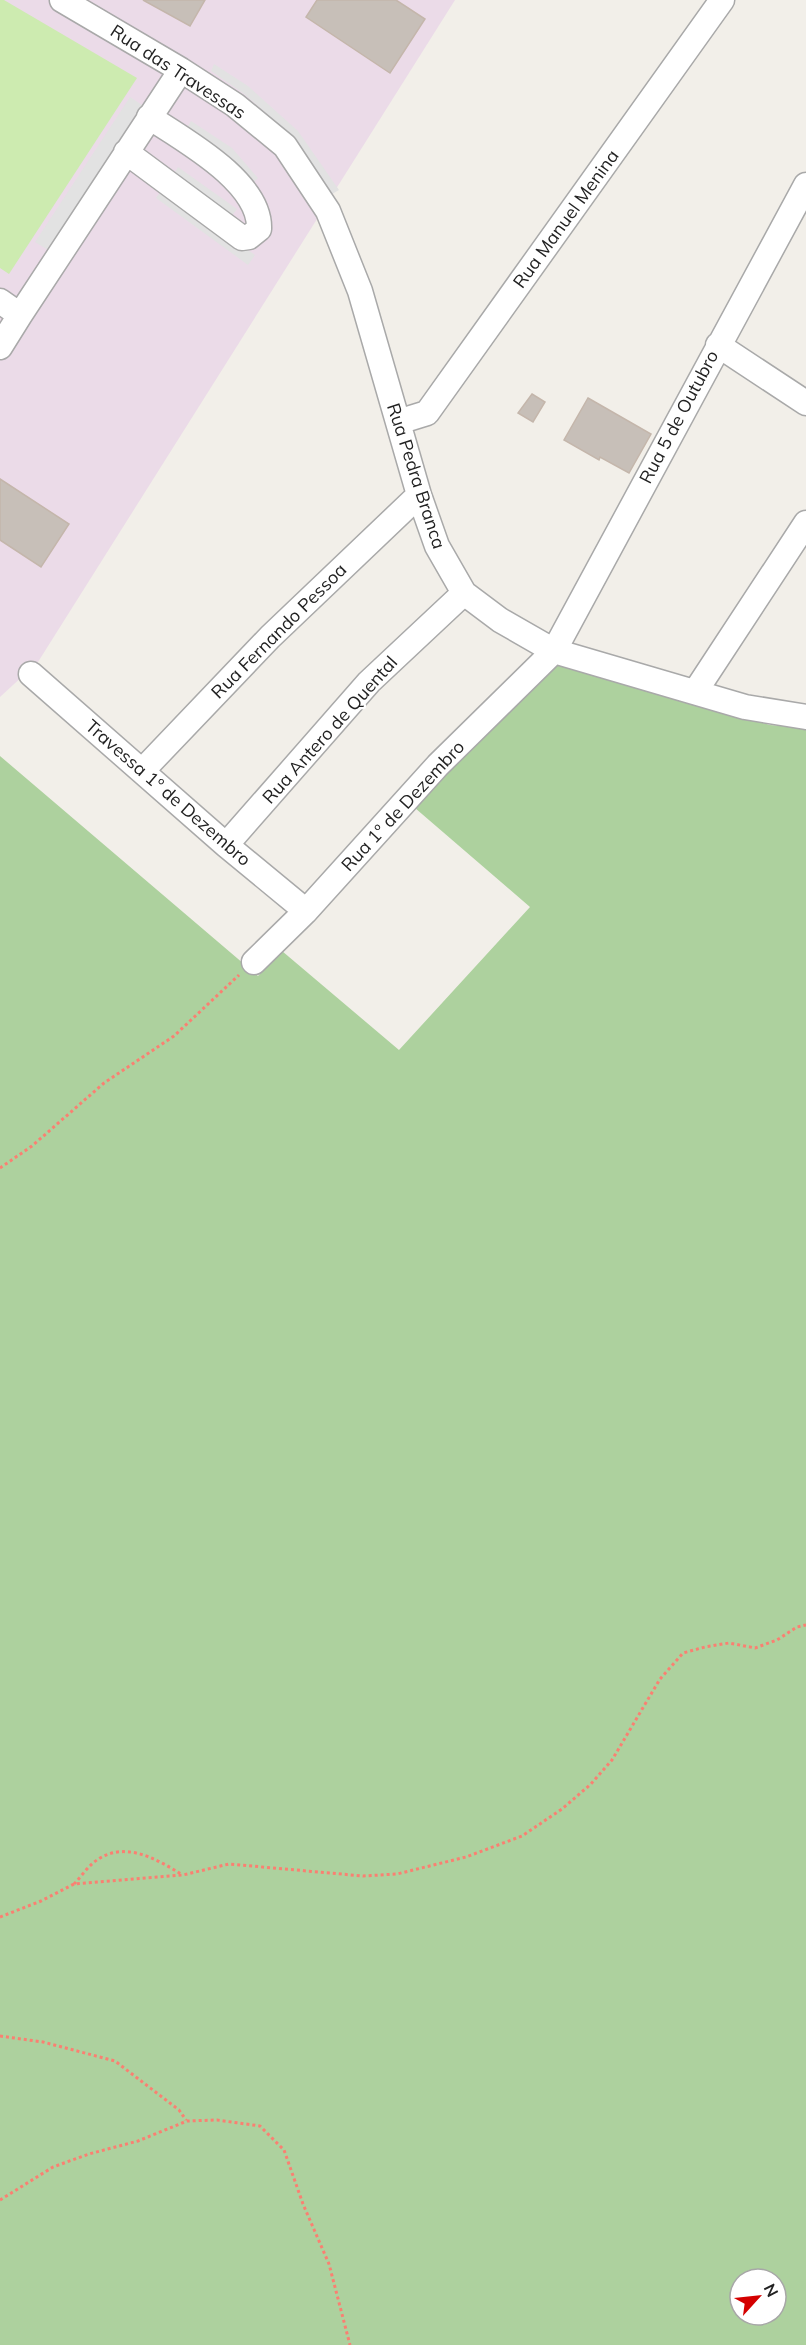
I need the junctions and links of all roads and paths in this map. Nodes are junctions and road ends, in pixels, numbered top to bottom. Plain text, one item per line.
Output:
1 (63, 0) edge
2 (722, 0) edge
3 (181, 70) junction
4 (149, 117) junction
5 (126, 152) junction
6 (806, 185) edge
7 (328, 211) joint
8 (0, 301) edge
9 (20, 315) junction
10 (718, 345) junction
11 (0, 347) edge
12 (806, 403) edge
13 (398, 422) junction
14 (419, 495) junction
15 (806, 523) edge
16 (464, 593) junction
17 (554, 651) junction
18 (31, 674) dead end
19 (695, 692) junction
20 (806, 717) edge
21 (142, 771) junction
22 (226, 845) junction
23 (306, 911) junction
24 (254, 962) joint
25 (0, 1168) edge
26 (806, 1625) edge
27 (183, 1875) junction
28 (74, 1884) junction
29 (0, 1917) edge
30 (0, 2036) edge
31 (187, 2121) junction
32 (0, 2200) edge
33 (350, 2345) edge

1 - 3 street, Rua das Travessas
2 - 13 street, Rua Manuel Menina
3 - 4 street
3 - 7 street, Rua das Travessas
4 - 5 street
4 - 5 street
5 - 9 street
6 - 10 street, Rua 5 de Outubro
7 - 13 street, Rua Pedra Branca
8 - 9 street
9 - 11 street
10 - 12 street
10 - 17 street, Rua 5 de Outubro
13 - 14 street, Rua Pedra Branca
14 - 16 street, Rua Pedra Branca
14 - 21 street, Rua Fernando Pessoa
15 - 19 street
16 - 17 street, Rua Pedra Branca
16 - 22 street, Rua Antero de Quental
17 - 19 street, Rua Pedra Branca
17 - 23 street, Rua 1º de Dezembro
18 - 21 street, Travessa 1º de Dezembro
19 - 20 street, Rua Pedra Branca
21 - 22 street, Travessa 1º de Dezembro
22 - 23 street, Travessa 1º de Dezembro
23 - 24 street, Rua 1º de Dezembro
24 - 25 path
26 - 27 path
27 - 28 path
27 - 28 path
28 - 29 path
30 - 31 path
31 - 32 path
31 - 33 path

